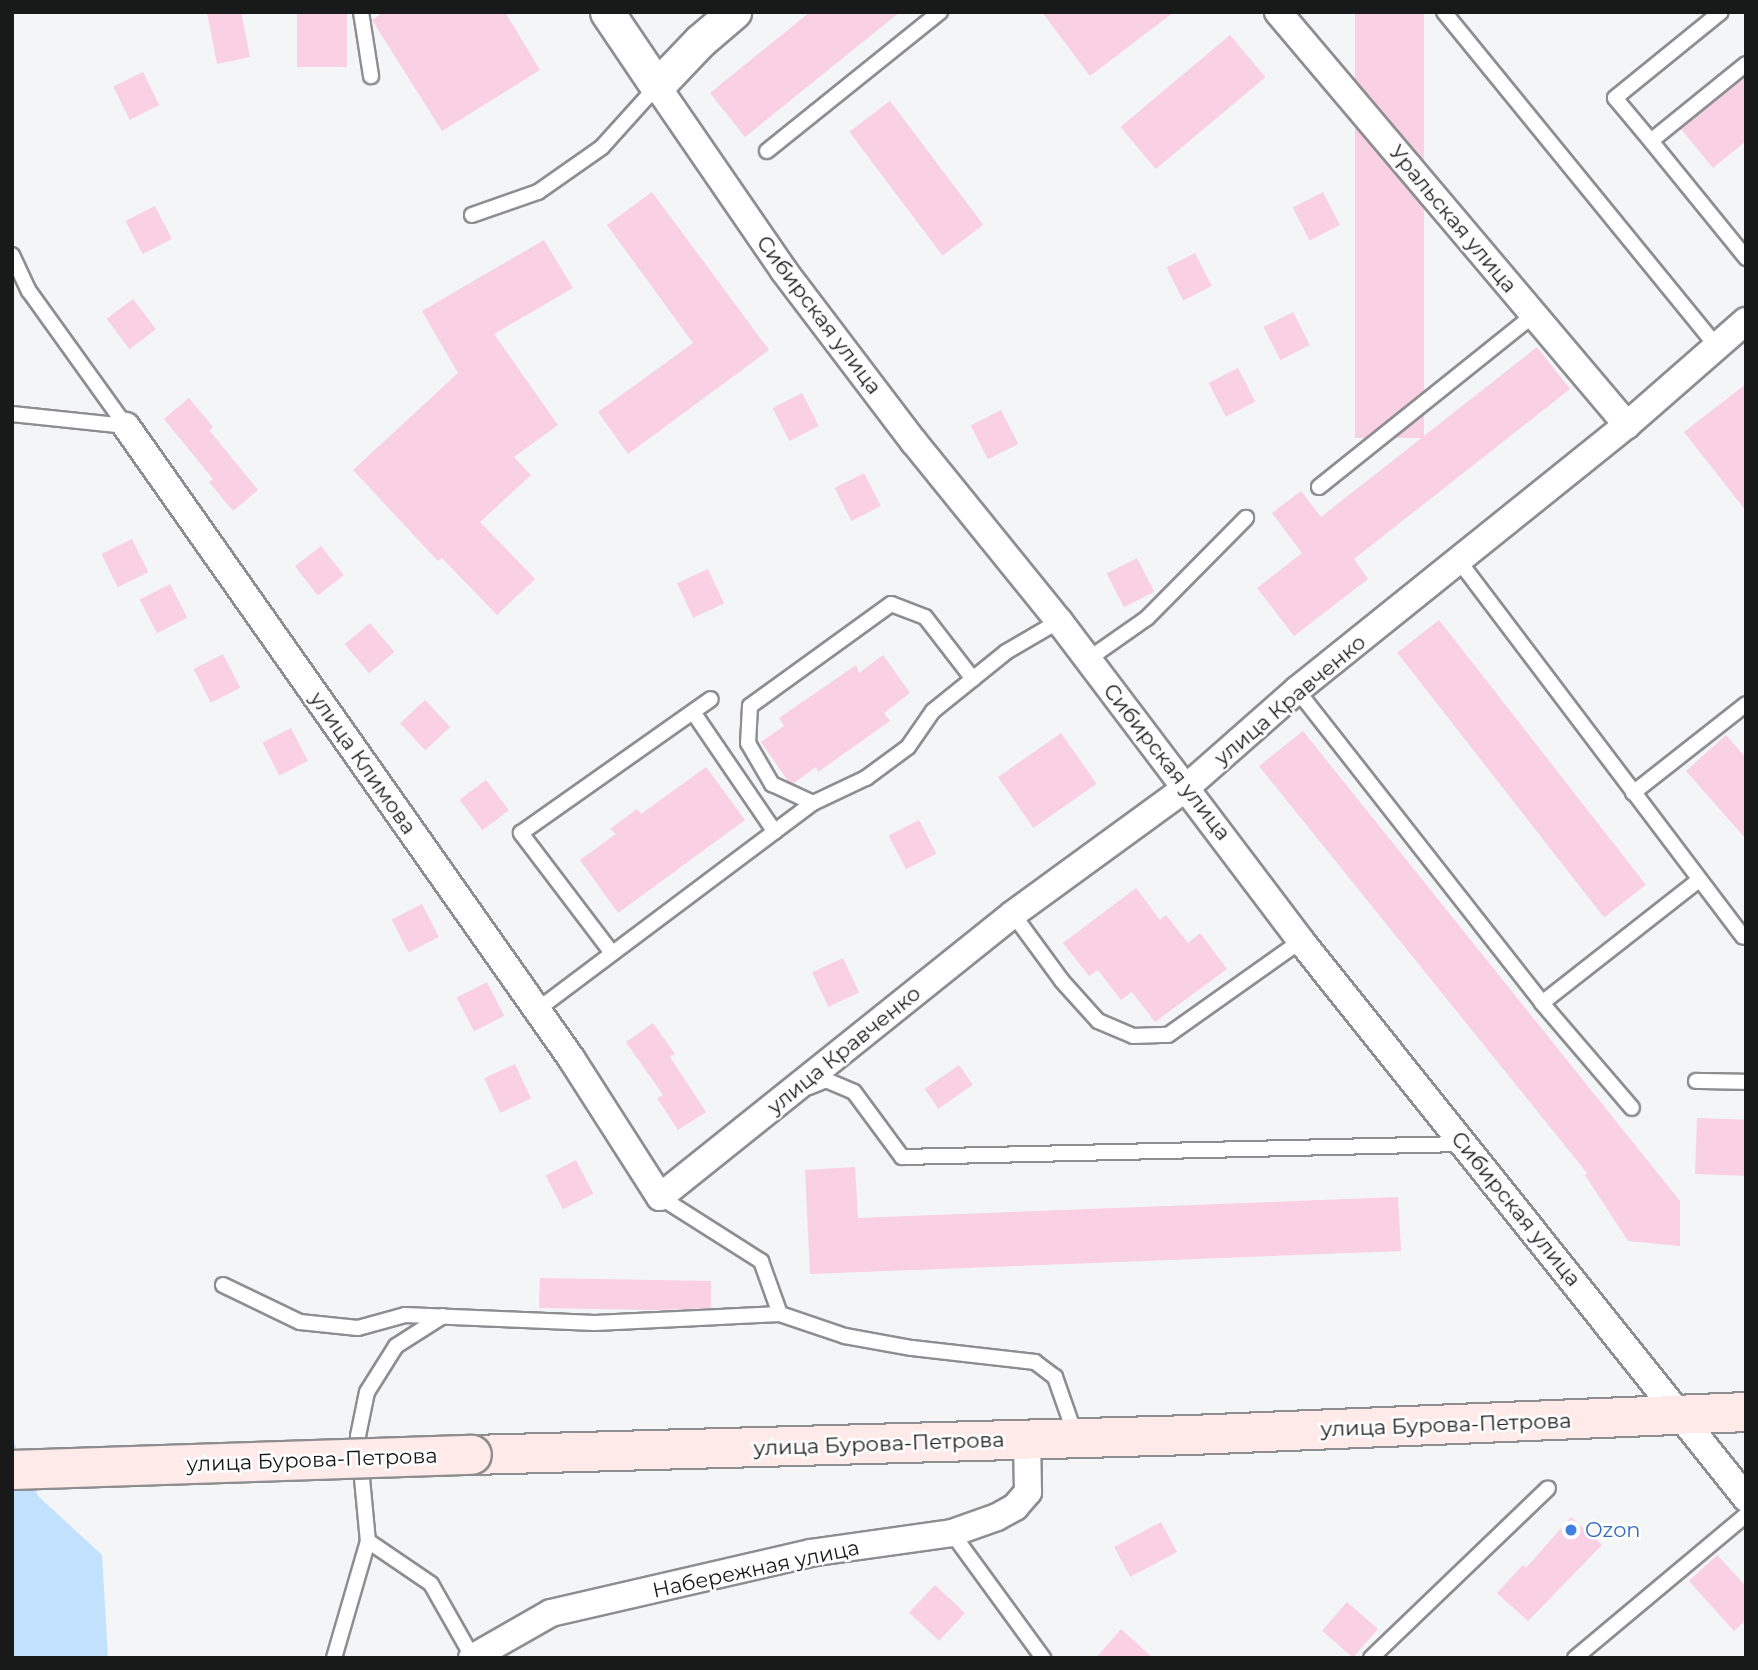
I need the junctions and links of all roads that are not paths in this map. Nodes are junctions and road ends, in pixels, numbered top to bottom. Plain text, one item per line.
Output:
1 (361, 12) edge
2 (607, 12) edge
3 (734, 12) edge
4 (940, 12) edge
5 (1278, 12) edge
6 (1444, 12) edge
7 (1721, 12) edge
8 (1746, 64) edge
9 (371, 76) dead end
10 (657, 86) junction
11 (1651, 141) junction
12 (767, 151) dead end
13 (471, 215) dead end
14 (12, 255) edge
15 (1746, 258) edge
16 (1534, 315) junction
17 (1746, 321) edge
18 (1716, 346) junction
19 (12, 414) edge
20 (1627, 425) junction
21 (126, 426) junction
22 (1319, 486) dead end
23 (1246, 518) dead end
24 (1459, 561) junction
25 (1059, 621) junction
26 (1087, 660) junction
27 (973, 679) junction
28 (1297, 690) junction
29 (711, 699) dead end
30 (1746, 704) edge
31 (693, 712) junction
32 (1187, 787) junction
33 (1633, 793) junction
34 (813, 803) junction
35 (775, 832) junction
36 (1699, 880) junction
37 (1013, 914) junction
38 (1743, 936) dead end
39 (1301, 941) junction
40 (612, 953) junction
41 (1542, 1003) junction
42 (537, 1010) junction
43 (1696, 1081) dead end
44 (1746, 1082) edge
45 (788, 1096) junction
46 (1632, 1108) dead end
47 (1464, 1144) junction
48 (660, 1197) junction
49 (223, 1285) dead end
50 (780, 1314) junction
51 (443, 1316) junction
52 (1746, 1412) edge
53 (1679, 1413) junction
54 (1076, 1438) junction
55 (1027, 1440) junction
56 (12, 1470) edge
57 (1548, 1489) dead end
58 (1746, 1498) edge
59 (1746, 1515) edge
60 (952, 1533) junction
61 (368, 1541) junction
62 (473, 1657) edge
63 (334, 1658) edge
64 (1043, 1658) edge
65 (1371, 1658) edge
66 (1575, 1658) edge

1 - 9 lane
2 - 10 street, Сибирская улица
3 - 10 street
4 - 12 lane
5 - 16 street, Уральская улица
6 - 18 lane
7 - 11 lane
8 - 11 lane
10 - 13 lane
10 - 25 street, Сибирская улица
11 - 15 lane
14 - 21 lane
16 - 20 street, Уральская улица
16 - 22 lane
17 - 18 street, улица Кравченко
18 - 20 street, улица Кравченко
19 - 21 lane
20 - 24 street, улица Кравченко
21 - 42 street, улица Климова
23 - 26 lane
24 - 28 street, улица Кравченко
24 - 33 lane
25 - 26 street, Сибирская улица
25 - 27 lane
26 - 32 street, Сибирская улица
27 - 34 lane
27 - 34 lane
28 - 32 street, улица Кравченко
28 - 41 lane
29 - 31 lane
30 - 33 lane
31 - 35 lane
31 - 40 lane
32 - 37 street, улица Кравченко
32 - 39 street, Сибирская улица
33 - 36 lane
34 - 35 lane
35 - 40 lane
36 - 38 lane
36 - 41 lane
37 - 39 lane
37 - 45 street, улица Кравченко
39 - 47 street, Сибирская улица
40 - 42 lane
41 - 46 lane
42 - 48 street, улица Климова
43 - 44 lane
45 - 47 lane
45 - 48 street, улица Кравченко
47 - 53 street, Сибирская улица
48 - 50 lane
49 - 51 lane
50 - 51 lane
50 - 54 lane
51 - 61 lane
52 - 53 main road, улица Бурова-Петрова
53 - 54 main road, улица Бурова-Петрова
53 - 58 street, Сибирская улица
54 - 55 main road, улица Бурова-Петрова
55 - 56 main road, улица Бурова-Петрова, bridge
55 - 60 street, Набережная улица
57 - 65 lane
59 - 66 lane
60 - 62 street, Набережная улица
60 - 64 lane
61 - 62 lane
61 - 63 lane

